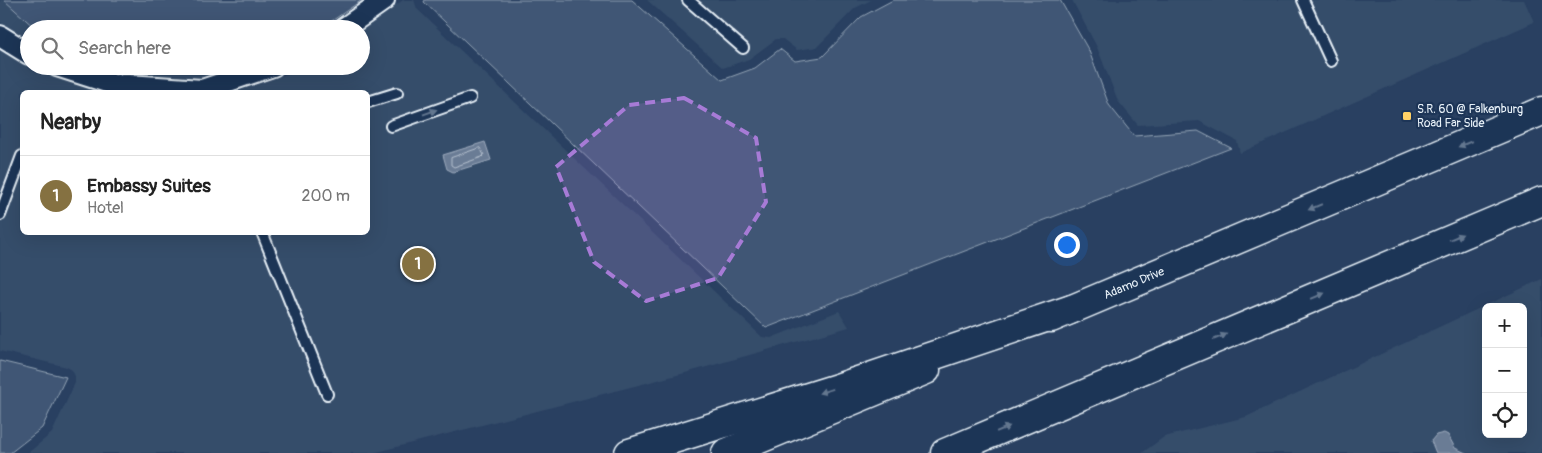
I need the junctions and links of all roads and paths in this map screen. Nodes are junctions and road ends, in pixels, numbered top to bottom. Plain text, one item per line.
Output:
1 (384, 0) edge
2 (688, 0) edge
3 (1302, 0) edge
4 (356, 20) edge
5 (0, 36) edge
6 (20, 48) edge
7 (742, 48) dead end
8 (1331, 61) dead end
9 (85, 75) edge
10 (248, 75) edge
11 (190, 90) edge
12 (206, 90) edge
13 (397, 93) dead end
14 (470, 98) dead end
15 (370, 101) edge
16 (1542, 112) edge
17 (390, 126) dead end
18 (20, 161) edge
19 (1542, 201) edge
20 (0, 215) edge
21 (263, 235) edge
22 (1072, 309) junction
23 (327, 394) dead end
24 (628, 453) edge
25 (726, 453) edge
26 (946, 453) edge

1 - 4 street
2 - 7 lane
3 - 8 lane
5 - 6 street
9 - 11 street
10 - 12 street
13 - 15 lane
17 -> 14 lane
16 -> 22 main road, Adamo Drive
18 - 20 lane
26 -> 19 main road
21 - 23 lane
22 -> 24 main road
22 - 25 main road, Adamo Drive

